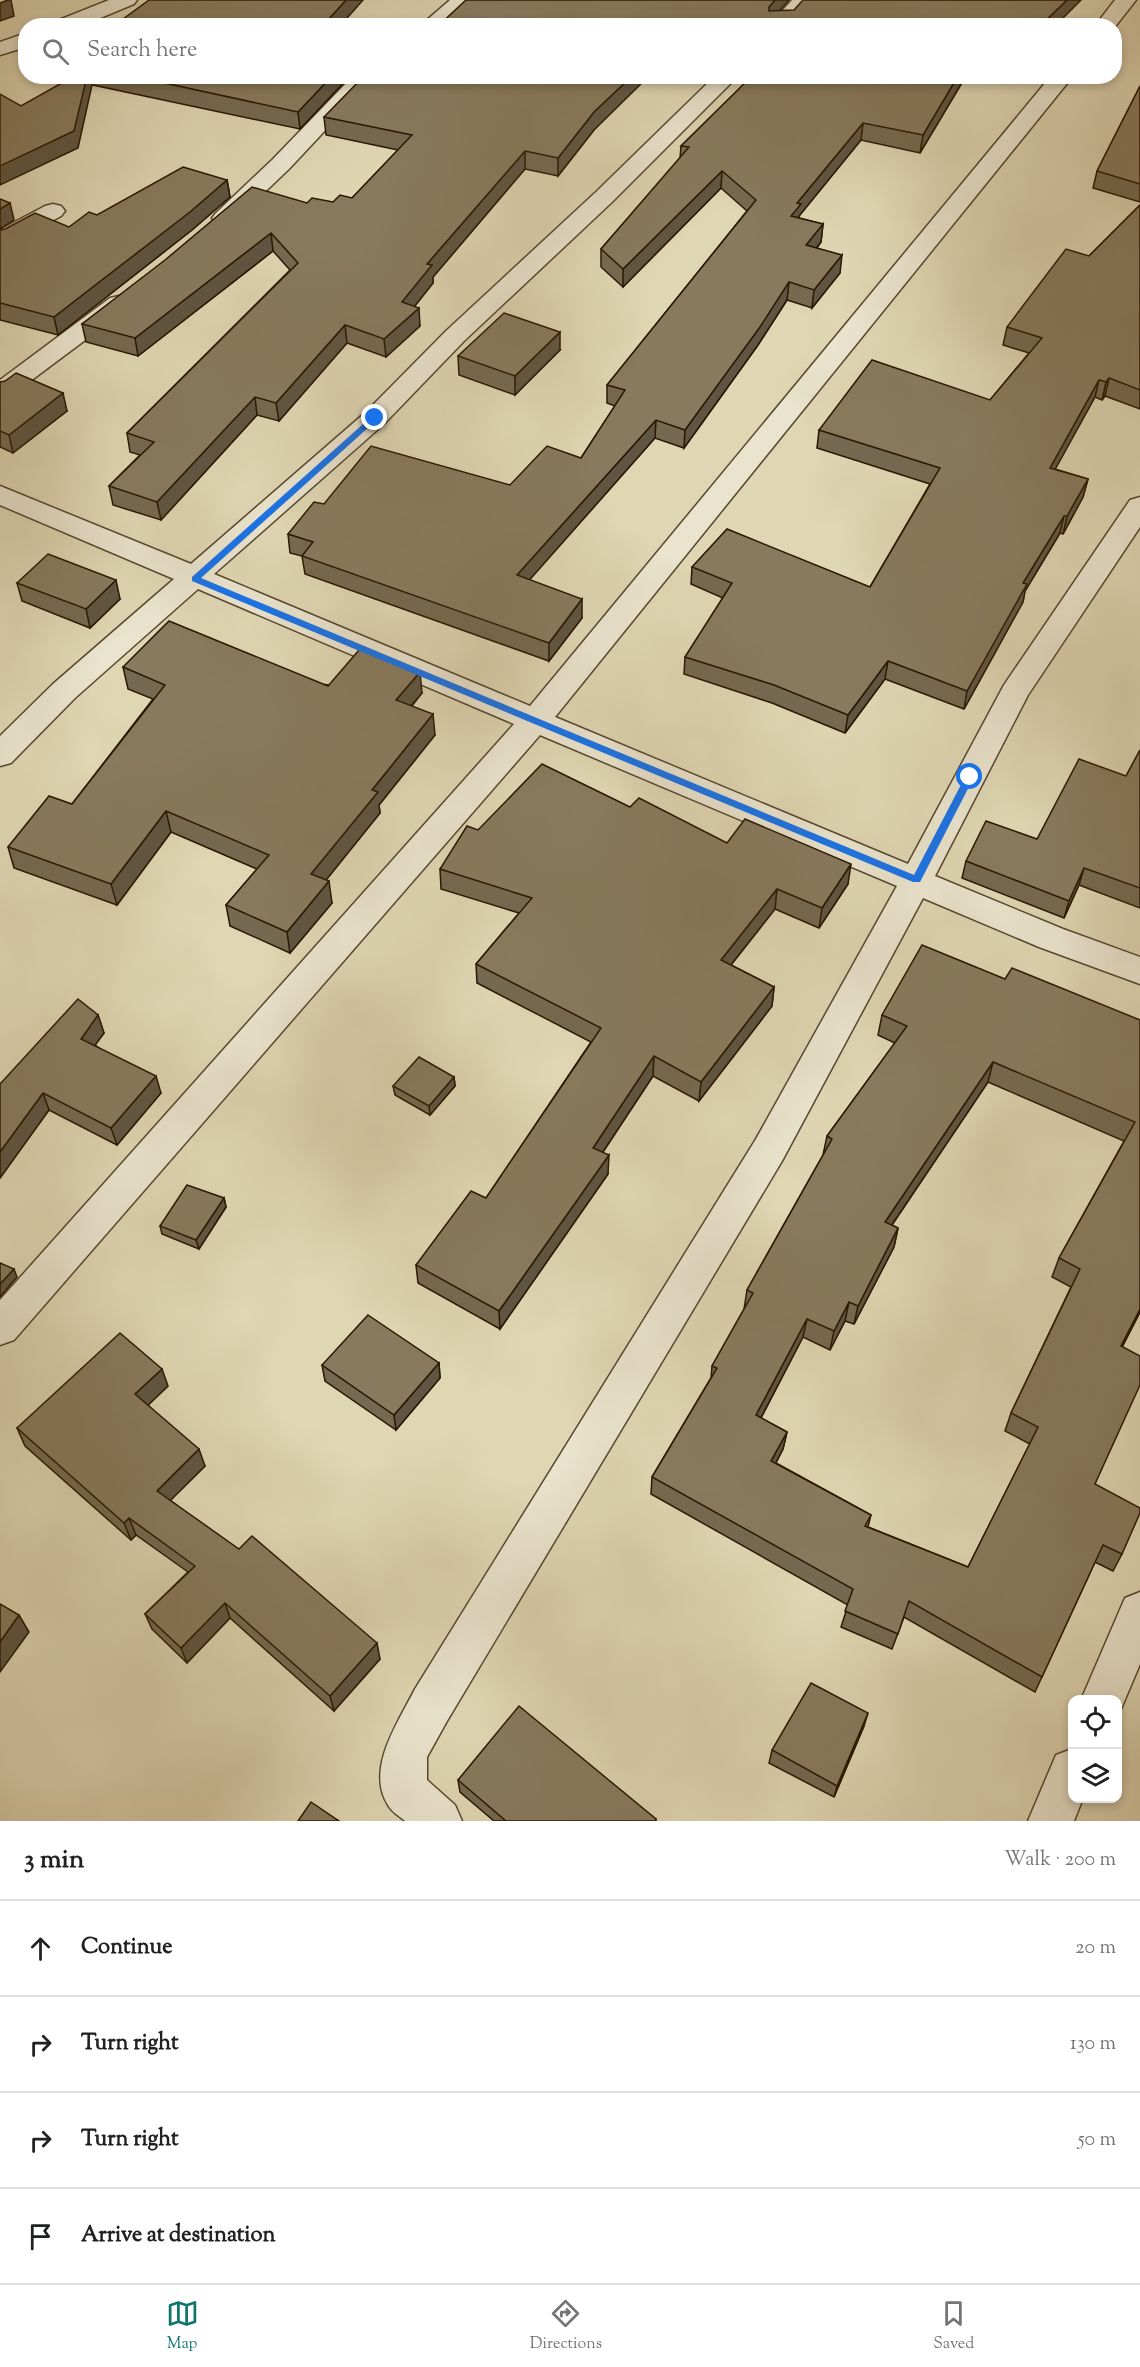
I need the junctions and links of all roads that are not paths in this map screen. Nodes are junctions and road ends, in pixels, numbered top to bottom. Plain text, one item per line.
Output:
1 (127, 0) edge
2 (463, 0) edge
3 (803, 0) edge
4 (1126, 0) edge
5 (81, 18) edge
6 (440, 18) edge
7 (786, 18) edge
8 (1111, 18) edge
9 (18, 42) edge
10 (0, 49) edge
11 (358, 84) edge
12 (720, 84) edge
13 (1056, 84) edge
14 (53, 211) dead end
15 (209, 230) edge
16 (0, 240) edge
17 (136, 289) edge
18 (0, 392) edge
19 (0, 495) edge
20 (1140, 506) edge
21 (195, 579) junction
22 (535, 720) junction
23 (0, 755) edge
24 (917, 879) junction
25 (1140, 971) edge
26 (0, 1328) edge
27 (1140, 1613) edge
28 (1105, 1695) edge
29 (1068, 1781) edge
30 (439, 1821) edge
31 (1051, 1821) edge

1 - 5 street
2 - 6 street
3 - 7 street
4 - 8 street
9 - 10 street
11 - 15 street
12 - 21 street
13 - 22 street
14 - 16 street
17 - 18 street
19 - 21 street
20 - 24 street
21 - 22 street
21 - 23 street
22 - 24 street
22 - 26 street
24 - 25 street
24 - 30 street
27 - 28 street
29 - 31 street

